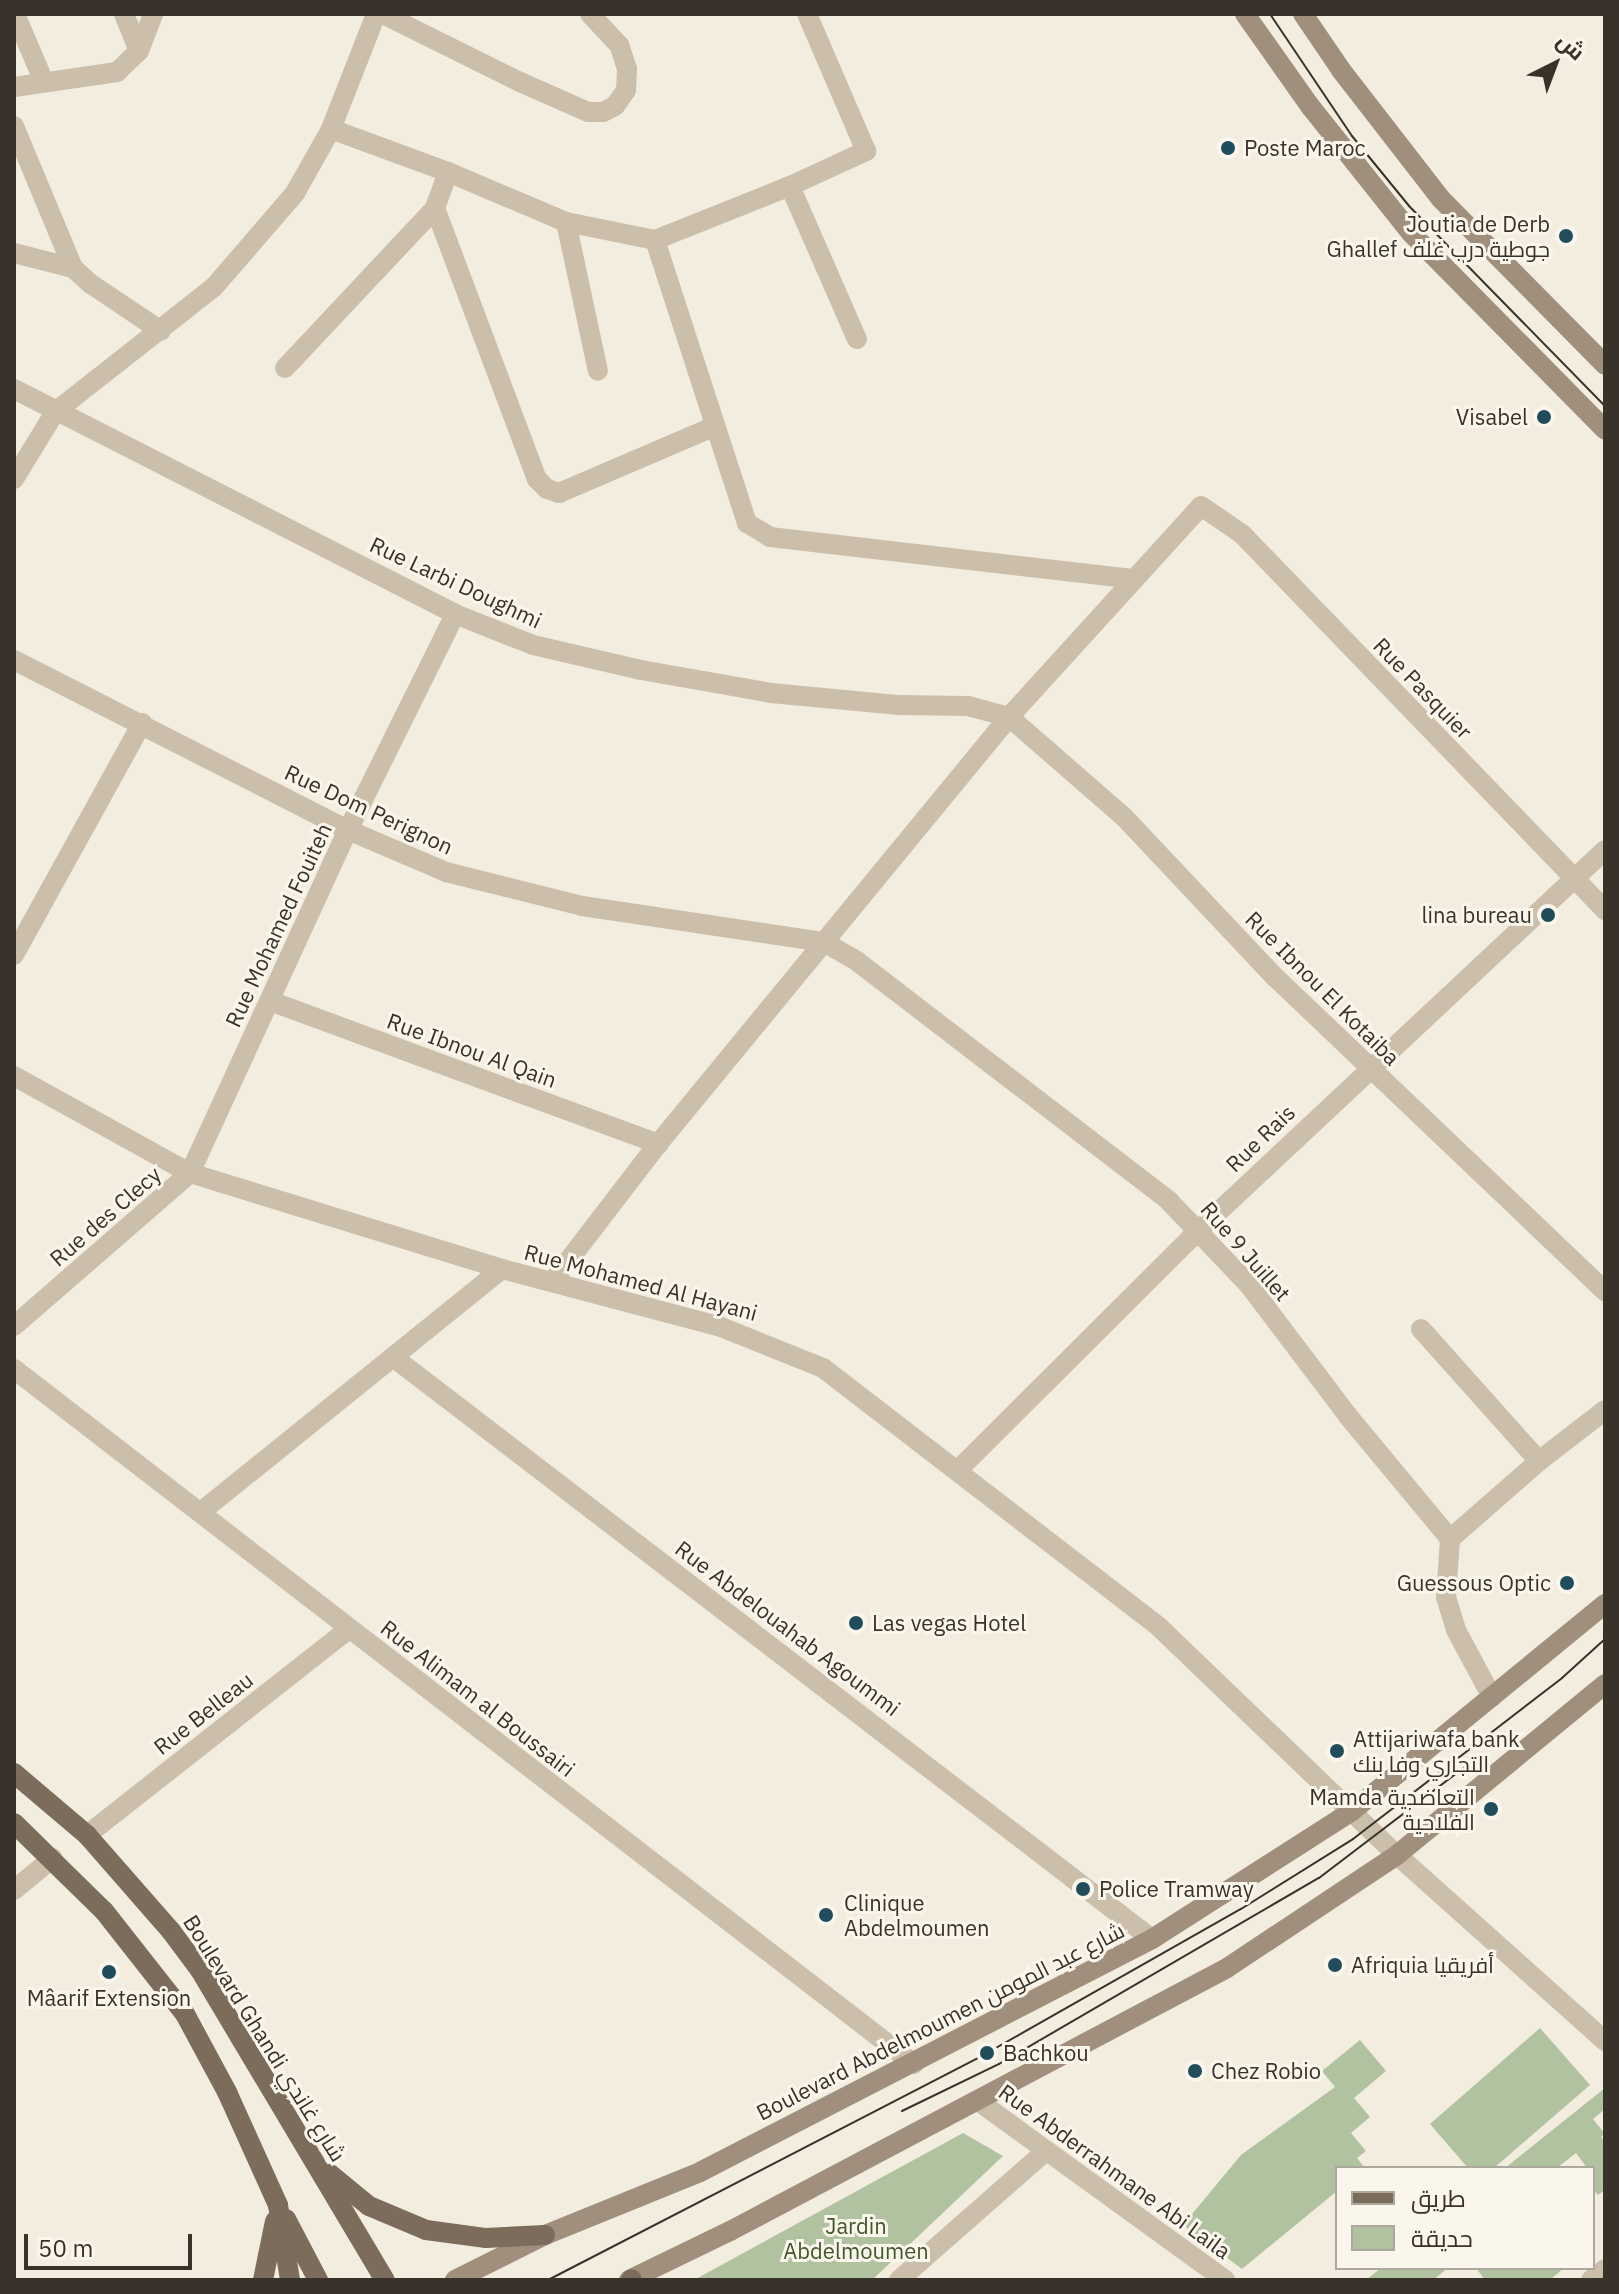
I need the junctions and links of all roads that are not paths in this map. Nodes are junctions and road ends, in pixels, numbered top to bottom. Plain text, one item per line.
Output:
1 (15, 14) edge
2 (124, 14) edge
3 (153, 14) edge
4 (376, 14) edge
5 (383, 14) edge
6 (590, 14) edge
7 (807, 14) edge
8 (1245, 14) edge
9 (1303, 14) edge
10 (139, 51) junction
11 (44, 82) junction
12 (14, 87) edge
13 (14, 126) edge
14 (331, 129) junction
15 (448, 172) junction
16 (790, 186) junction
17 (435, 208) junction
18 (566, 222) junction
19 (655, 240) junction
20 (14, 253) edge
21 (73, 268) junction
22 (161, 331) junction
23 (857, 339) dead end
24 (1605, 365) edge
25 (285, 368) dead end
26 (598, 371) dead end
27 (14, 389) edge
28 (55, 412) junction
29 (715, 426) junction
30 (1605, 430) edge
31 (14, 479) edge
32 (1135, 579) junction
33 (455, 614) junction
34 (14, 660) edge
35 (1009, 717) junction
36 (142, 723) junction
37 (348, 830) junction
38 (1605, 850) edge
39 (1573, 878) junction
40 (1605, 910) edge
41 (824, 942) junction
42 (14, 955) edge
43 (270, 1001) junction
44 (1368, 1068) junction
45 (14, 1076) edge
46 (658, 1144) junction
47 (190, 1173) junction
48 (1199, 1230) junction
49 (502, 1269) junction
50 (552, 1282) junction
51 (1605, 1291) edge
52 (14, 1326) edge
53 (1421, 1329) dead end
54 (393, 1357) junction
55 (14, 1369) edge
56 (1605, 1410) edge
57 (1539, 1461) junction
58 (957, 1471) junction
59 (202, 1511) junction
60 (1450, 1539) junction
61 (1605, 1604) edge
62 (349, 1629) junction
63 (1605, 1684) edge
64 (1492, 1697) junction
65 (14, 1773) edge
66 (1352, 1811) junction
67 (14, 1823) edge
68 (87, 1835) junction
69 (1397, 1855) junction
70 (53, 1858) junction
71 (14, 1890) edge
72 (1152, 1939) junction
73 (1605, 2041) edge
74 (914, 2064) junction
75 (978, 2101) junction
76 (1046, 2151) junction
77 (311, 2155) junction
78 (278, 2205) junction
79 (545, 2235) junction
80 (1605, 2269) edge
81 (263, 2280) edge
82 (290, 2280) edge
83 (318, 2280) edge
84 (385, 2280) edge
85 (455, 2280) edge
86 (631, 2280) edge
87 (899, 2280) edge
88 (1225, 2280) edge
89 (1591, 2280) edge

1 - 11 street
2 - 10 street
3 - 10 street
4 - 14 street
5 - 6 street
7 - 16 street
8 - 30 main road
9 - 24 main road
10 - 11 street
11 - 12 street
13 - 21 street
14 - 15 street
14 - 22 street
15 - 17 street
15 - 18 street
16 - 19 street
16 - 23 street
17 - 25 street
17 - 29 street
18 - 19 street
18 - 26 street
19 - 29 street
20 - 21 street
21 - 22 street
22 - 28 street
27 - 28 street, Rue Larbi Doughmi
28 - 31 street
28 - 33 street, Rue Larbi Doughmi
29 - 32 street
32 - 35 street
32 - 39 street, Rue Pasquier
33 - 35 street, Rue Larbi Doughmi
33 - 37 street, Rue Mohamed Fouiteh
34 - 36 street, Rue Dom Perignon
35 - 41 street
35 - 44 street, Rue Ibnou El Kotaiba
36 - 37 street, Rue Dom Perignon
36 - 42 street
37 - 41 street, Rue Dom Perignon
37 - 43 street, Rue Mohamed Fouiteh
38 - 39 street, Rue Rais
39 - 40 street, Rue Pasquier
39 - 44 street, Rue Rais
41 - 46 street
41 - 48 street, Rue 9 Juillet
43 - 46 street, Rue Ibnou Al Qain
43 - 47 street, Rue Mohamed Fouiteh
44 - 48 street, Rue Rais
44 - 51 street, Rue Ibnou El Kotaiba
45 - 47 street, Rue Mohamed Al Hayani
46 - 50 street
47 - 49 street, Rue Mohamed Al Hayani
47 - 52 street, Rue des Clecy
48 - 58 street, Rue Rais
48 - 60 street, Rue 9 Juillet
49 - 50 street, Rue Mohamed Al Hayani
49 - 54 street
50 - 58 street, Rue Mohamed Al Hayani
53 - 57 street
54 - 59 street
54 - 72 street, Rue Abdelouahab Agoummi
55 - 59 street, Rue Alimam al Boussairi
56 - 57 street
57 - 60 street
58 - 66 street, Rue Mohamed Al Hayani
59 - 62 street, Rue Alimam al Boussairi
60 - 64 street
61 - 64 main road, Boulevard Abdelmoumen شارع عبد المومن
62 - 68 street, Rue Belleau
62 - 74 street, Rue Alimam al Boussairi
63 - 69 main road
64 - 66 main road, Boulevard Abdelmoumen شارع عبد المومن
65 - 68 main road, Boulevard Ghandi شارع غاندي
66 - 69 street, Rue Mohamed Al Hayani
66 - 72 main road, Boulevard Abdelmoumen شارع عبد المومن
67 - 70 main road
68 - 77 main road, Boulevard Ghandi شارع غاندي
69 - 73 street, Rue Mohamed Al Hayani
69 - 75 main road
70 - 71 street
70 - 78 main road
72 - 74 main road, Boulevard Abdelmoumen شارع عبد المومن
74 - 79 main road, Boulevard Abdelmoumen شارع عبد المومن
75 - 76 street, Rue Abderrahmane Abi Laila
75 - 86 main road
76 - 87 street
76 - 88 street, Rue Abderrahmane Abi Laila
77 - 79 main road
77 - 84 main road, Boulevard Ghandi شارع غاندي
78 - 81 main road
78 - 82 main road
78 - 83 main road
79 - 85 main road, Boulevard Abdelmoumen شارع عبد المومن
80 - 89 street

